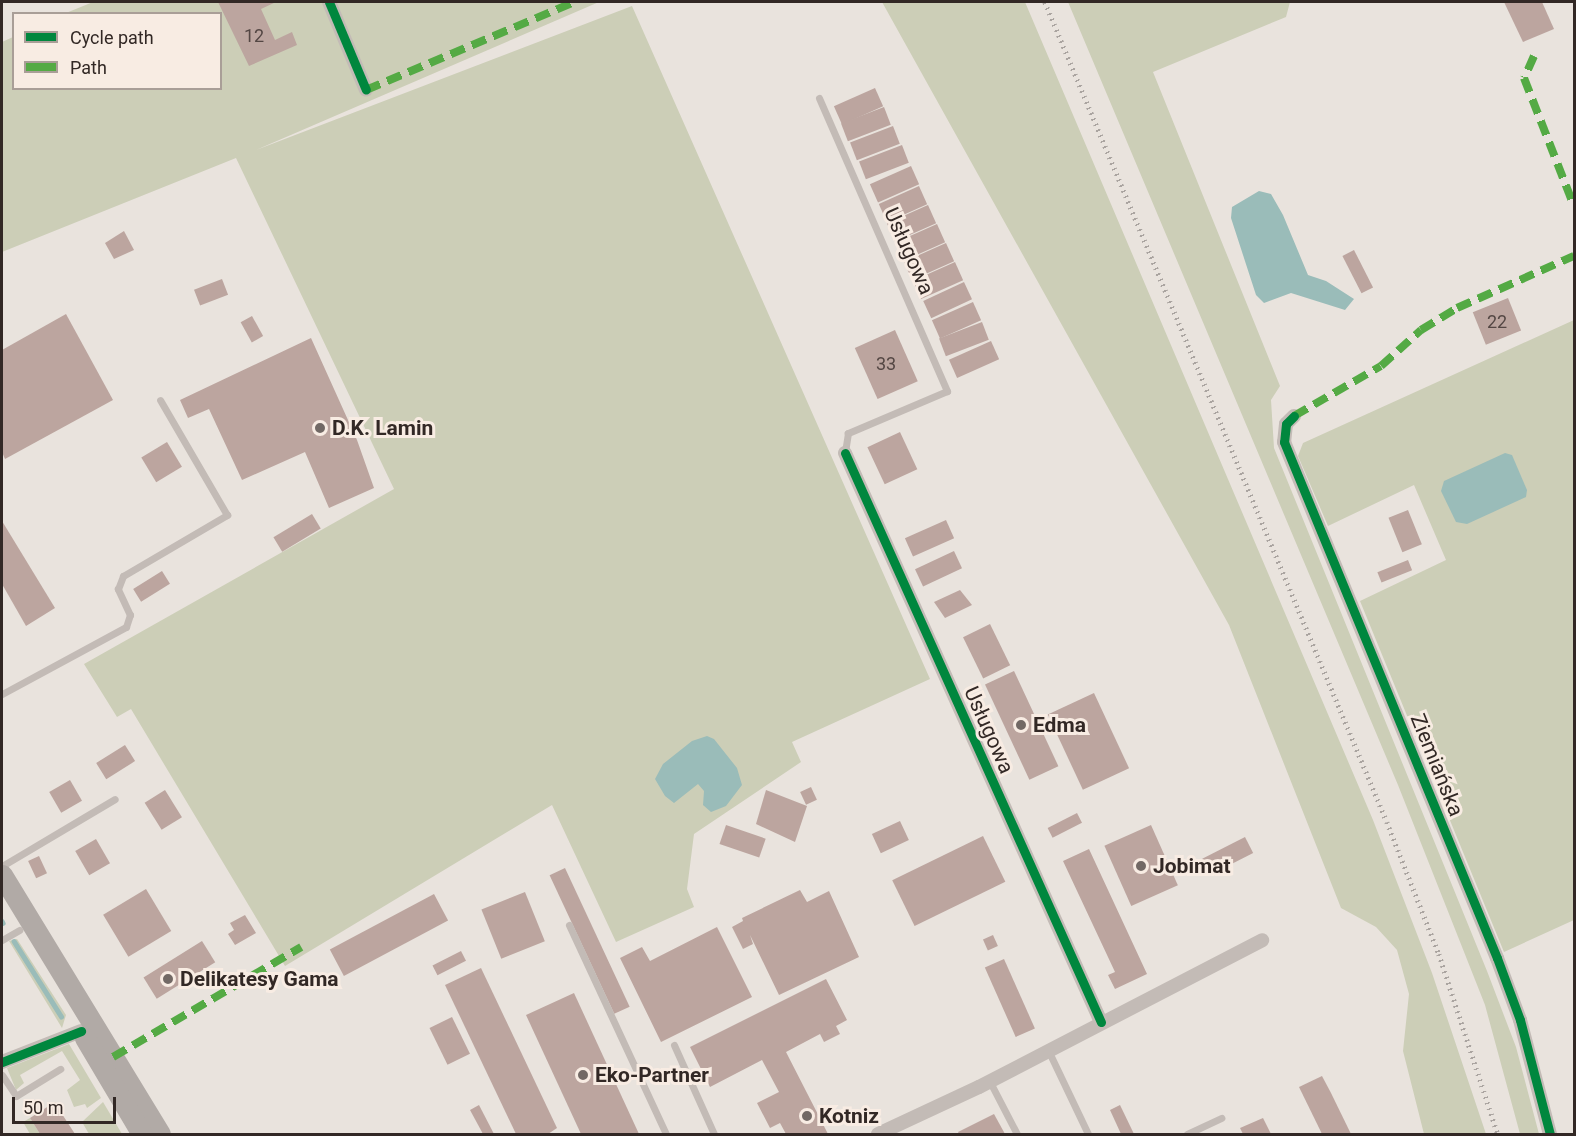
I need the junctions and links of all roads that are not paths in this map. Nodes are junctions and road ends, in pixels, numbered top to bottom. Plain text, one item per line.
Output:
1 (329, 2) edge
2 (366, 90) dead end
3 (819, 99) dead end
4 (160, 400) dead end
5 (1294, 416) dead end
6 (845, 453) joint
7 (2, 692) edge
8 (115, 800) dead end
9 (2, 866) edge
10 (2, 874) edge
11 (2, 901) edge
12 (569, 925) dead end
13 (17, 931) edge
14 (1262, 940) dead end
15 (1101, 1022) junction
16 (86, 1027) junction
17 (674, 1045) dead end
18 (1048, 1050) junction
19 (2, 1062) edge
20 (60, 1069) dead end
21 (2, 1075) edge
22 (990, 1082) junction
23 (1221, 1118) dead end
24 (142, 1134) edge
25 (153, 1134) edge
26 (160, 1134) edge
27 (666, 1134) edge
28 (714, 1134) edge
29 (878, 1134) edge
30 (1017, 1134) edge
31 (1088, 1134) edge
32 (1187, 1134) edge
33 (1550, 1134) edge

1 - 2 street
3 - 6 lane, Usługowa
4 - 7 lane
5 - 33 street, Ziemiańska
6 - 15 street, Usługowa
8 - 9 lane
10 - 13 main road
11 - 13 main road
12 - 27 lane
13 - 16 main road
14 - 15 street
15 - 18 street
16 - 19 street
16 - 24 main road
16 - 25 main road
16 - 26 main road
17 - 28 lane
18 - 22 street
18 - 31 lane
20 - 21 lane
22 - 29 street
22 - 30 lane
23 - 32 lane

